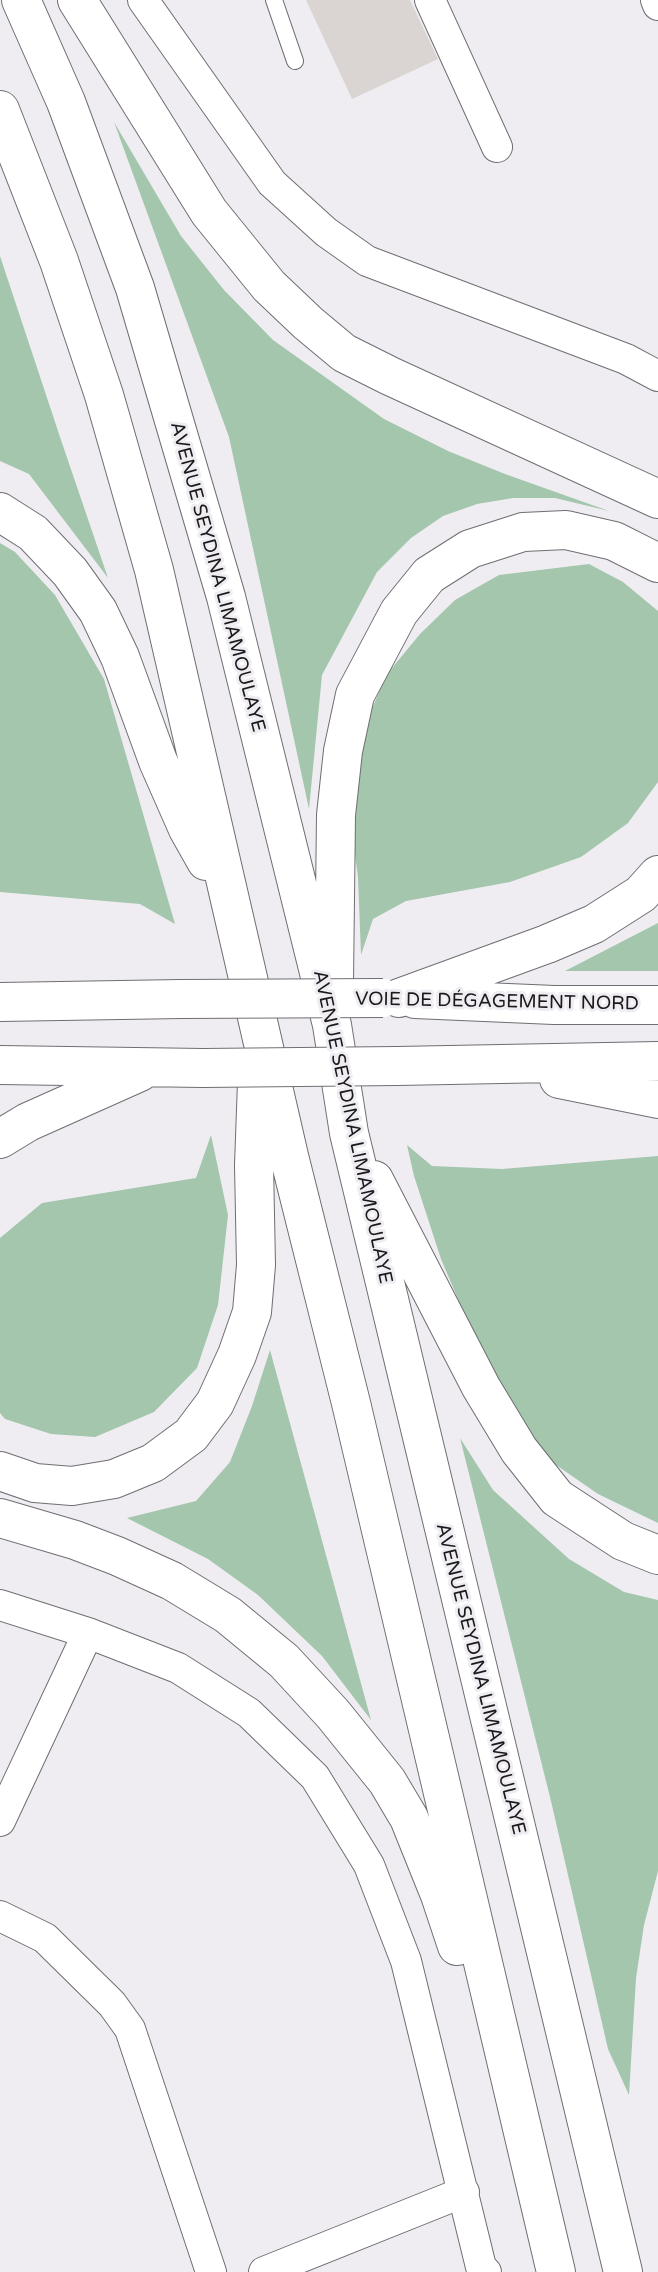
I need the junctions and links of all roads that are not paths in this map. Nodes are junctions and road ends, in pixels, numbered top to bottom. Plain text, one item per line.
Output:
1 (21, 0) edge
2 (77, 0) edge
3 (142, 0) edge
4 (274, 0) edge
5 (430, 0) edge
6 (295, 61) dead end
7 (0, 110) edge
8 (497, 147) dead end
9 (658, 376) edge
10 (658, 499) edge
11 (0, 512) edge
12 (658, 563) edge
13 (658, 875) edge
14 (230, 904) junction
15 (391, 998) junction
16 (4, 1001) edge
17 (658, 1005) edge
18 (332, 1025) junction
19 (259, 1031) junction
20 (658, 1061) edge
21 (491, 1065) junction
22 (0, 1066) edge
23 (150, 1068) junction
24 (658, 1099) edge
25 (349, 1132) junction
26 (0, 1139) edge
27 (0, 1471) edge
28 (0, 1518) edge
29 (658, 1555) edge
30 (0, 1605) edge
31 (88, 1633) junction
32 (0, 1821) edge
33 (0, 1916) edge
34 (512, 2083) junction
35 (464, 2192) junction
36 (211, 2272) edge
37 (264, 2272) edge
38 (485, 2272) edge
39 (556, 2272) edge
40 (623, 2272) edge

1 - 18 highway, AVENUE SEYDINA LIMAMOULAYE
2 - 10 highway
3 - 9 street
4 - 6 lane
5 - 8 street
7 - 14 highway
11 - 14 highway
12 - 18 highway
13 - 15 highway
14 - 19 highway
15 - 16 highway, VOIE DE DÉGAGEMENT NORD, bridge
15 - 17 highway, VOIE DE DÉGAGEMENT NORD
18 - 25 highway, AVENUE SEYDINA LIMAMOULAYE
19 - 27 highway
19 - 34 highway
20 - 21 highway
21 - 23 highway, bridge
21 - 24 highway
22 - 23 highway
23 - 26 highway
25 - 29 highway
25 - 40 highway, AVENUE SEYDINA LIMAMOULAYE
28 - 34 highway
30 - 31 street
31 - 32 street
31 - 35 street
33 - 36 street
34 - 39 highway
35 - 37 street
35 - 38 street

